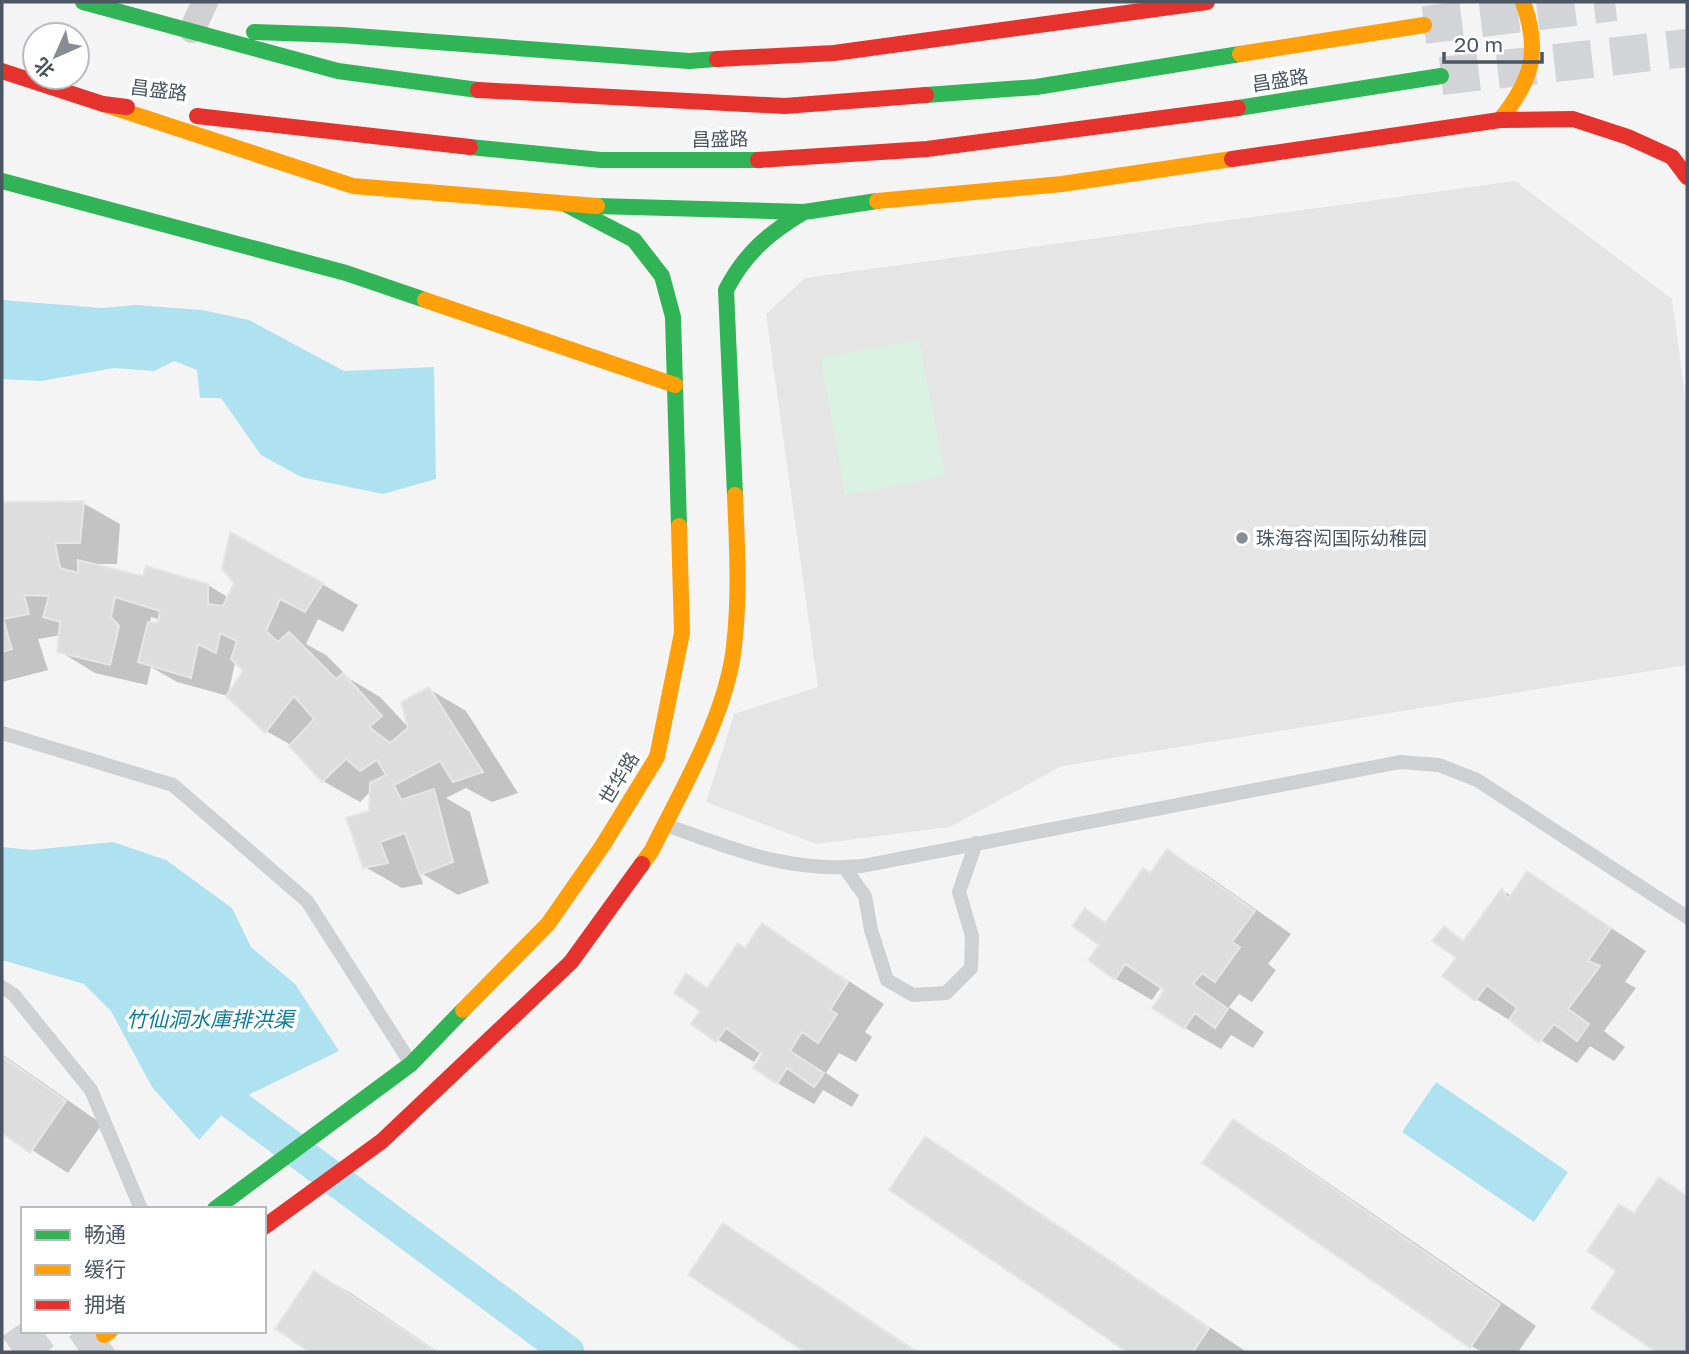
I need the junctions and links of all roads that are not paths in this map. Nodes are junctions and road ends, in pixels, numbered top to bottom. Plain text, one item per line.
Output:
1 (83, 2) edge
2 (205, 2) edge
3 (1207, 2) edge
4 (1523, 2) edge
5 (1424, 25) tunnel mouth
6 (192, 30) junction
7 (2, 71) edge
8 (1441, 76) tunnel mouth
9 (103, 104) junction
10 (1500, 120) junction
11 (1687, 177) edge
12 (2, 181) edge
13 (567, 205) junction
14 (804, 212) junction
15 (675, 385) junction
16 (2, 733) edge
17 (665, 825) junction
18 (976, 843) junction
19 (844, 867) junction
20 (1687, 917) edge
21 (2, 987) edge
22 (411, 1063) junction
23 (140, 1207) edge
24 (218, 1207) edge
25 (270, 1223) edge

1 - 6 main road, 昌盛路
2 - 6 street
3 - 6 main road
4 - 10 main road
5 - 6 main road, 昌盛路
7 - 9 main road, 昌盛路
8 - 9 main road, 昌盛路
9 - 13 main road
10 - 11 main road
10 - 14 main road
12 - 15 main road
13 - 14 main road
13 - 15 main road, 世华路
14 - 17 main road
15 - 22 main road, 世华路
16 - 22 lane
17 - 19 lane
17 - 25 main road
18 - 19 lane
18 - 19 lane
18 - 20 lane
21 - 23 lane
22 - 24 main road, 世华路

